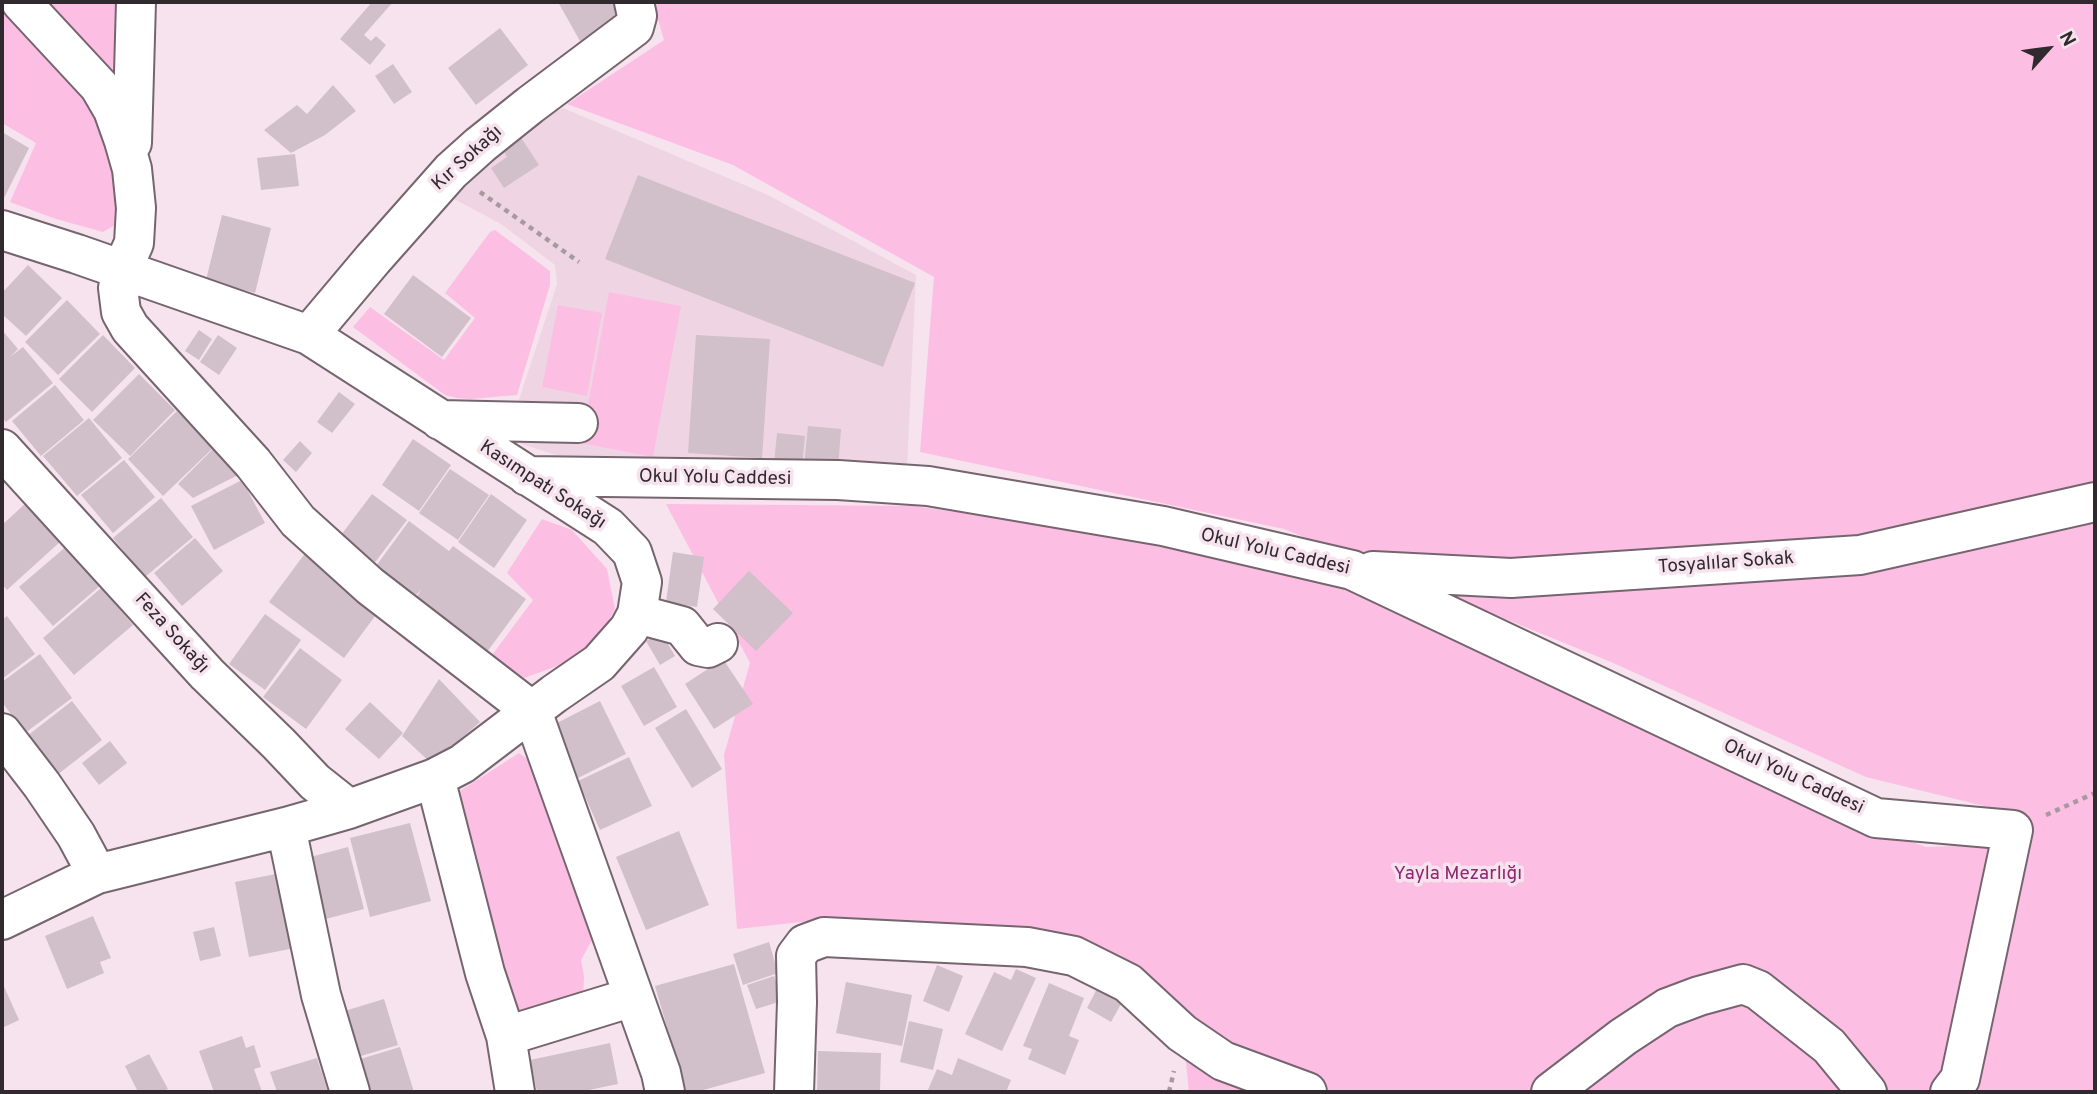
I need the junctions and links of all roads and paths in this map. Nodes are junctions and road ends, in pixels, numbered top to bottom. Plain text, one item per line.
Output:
1 (21, 2) edge
2 (135, 2) edge
3 (634, 2) edge
4 (132, 169) junction
5 (451, 171) junction
6 (2, 230) edge
7 (579, 262) dead end
8 (122, 270) junction
9 (309, 335) junction
10 (440, 420) junction
11 (578, 423) dead end
12 (2, 449) edge
13 (527, 476) junction
14 (2095, 502) edge
15 (1352, 570) junction
16 (637, 614) junction
17 (718, 643) dead end
18 (532, 710) junction
19 (2, 733) edge
20 (435, 778) junction
21 (2095, 793) edge
22 (349, 809) junction
23 (286, 827) junction
24 (2013, 830) junction
25 (97, 874) junction
26 (2, 920) edge
27 (633, 997) junction
28 (506, 1037) junction
29 (350, 1092) edge
30 (515, 1092) edge
31 (665, 1092) edge
32 (794, 1092) edge
33 (1307, 1092) edge
34 (1551, 1092) edge
35 (1867, 1092) edge
36 (1950, 1092) edge

1 - 4 street
2 - 4 street
3 - 5 street, Kır Sokağı
4 - 8 street
5 - 7 path
5 - 9 street, Kır Sokağı
6 - 8 street, Kasımpatı Sokağı
8 - 9 street, Kasımpatı Sokağı
8 - 18 street
9 - 10 street, Kasımpatı Sokağı
10 - 11 street
10 - 13 street, Kasımpatı Sokağı
12 - 22 street, Feza Sokağı
13 - 15 street, Okul Yolu Caddesi
13 - 16 street, Kasımpatı Sokağı
14 - 15 street, Tosyalılar Sokak
15 - 24 street, Okul Yolu Caddesi
16 - 17 street
16 - 18 street, Kasımpatı Sokağı
18 - 20 street, Kasımpatı Sokağı
18 - 27 street
19 - 25 street
20 - 22 street, Kasımpatı Sokağı
20 - 28 street
21 - 24 path
22 - 23 street, Kasımpatı Sokağı
23 - 25 street, Kasımpatı Sokağı
23 - 29 street
24 - 36 street
25 - 26 street, Kasımpatı Sokağı
27 - 28 street
27 - 31 street
28 - 30 street
32 - 33 street
34 - 35 street

